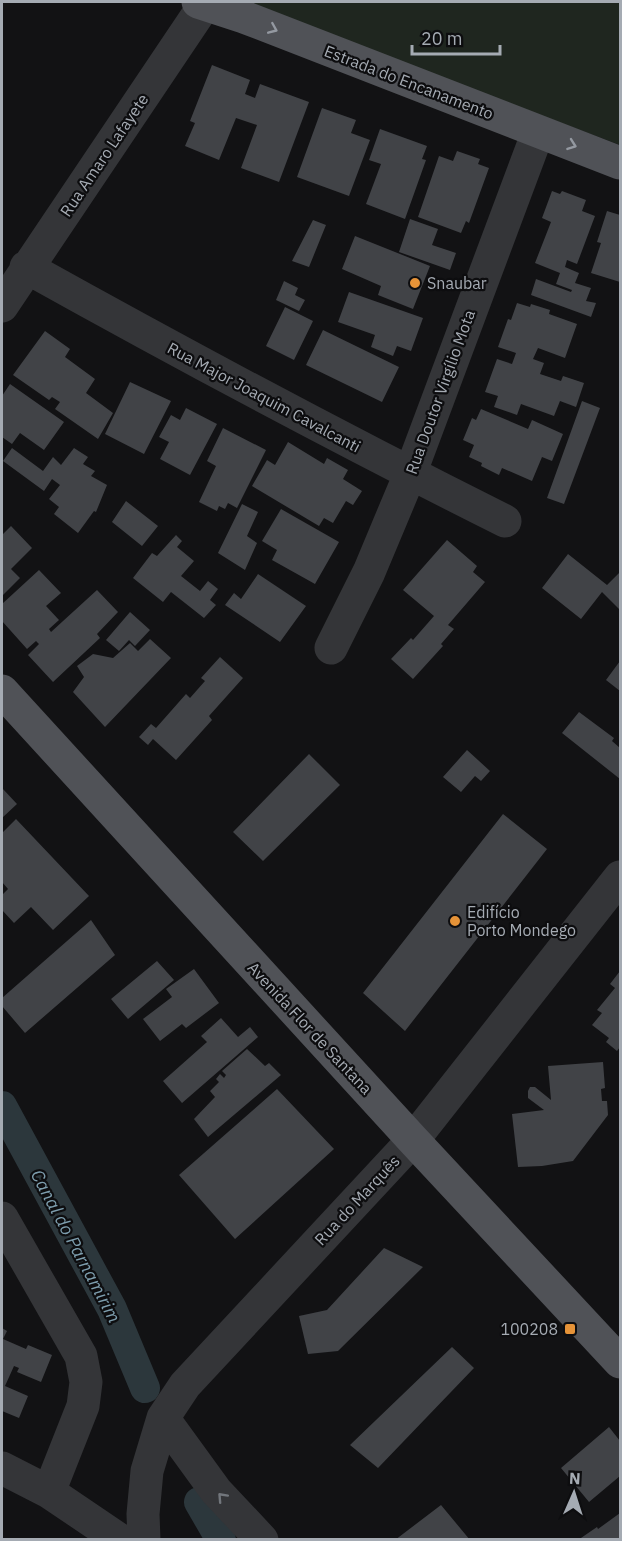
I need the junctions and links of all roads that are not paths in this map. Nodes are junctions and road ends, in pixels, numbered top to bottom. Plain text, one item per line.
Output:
1 (217, 5) edge
2 (538, 132) junction
3 (621, 162) edge
4 (26, 267) junction
5 (2, 306) edge
6 (410, 474) junction
7 (505, 521) dead end
8 (331, 648) dead end
9 (2, 691) edge
10 (621, 877) edge
11 (413, 1140) junction
12 (2, 1218) edge
13 (621, 1362) edge
14 (163, 1418) junction
15 (2, 1468) edge
16 (49, 1492) junction
17 (120, 1539) edge
18 (144, 1539) edge
19 (262, 1539) edge

1 -> 2 main road, Estrada do Encanamento
1 - 4 street, Rua Amaro Lafayete
2 -> 3 main road, Estrada do Encanamento
2 - 6 street, Rua Doutor Virgílio Mota
4 - 5 street, Rua Amaro Lafayete
4 - 6 street, Rua Major Joaquim Cavalcanti
6 - 7 street, Rua Major Joaquim Cavalcanti
6 - 8 street, Rua Doutor Virgílio Mota
9 - 11 main road, Avenida Flor de Santana
10 - 11 street, Rua do Marquês
11 - 13 main road, Avenida Flor de Santana
11 - 14 street, Rua do Marquês
12 - 16 street
14 - 18 street, Rua do Marquês
19 -> 14 street
15 - 16 street
16 - 17 street

